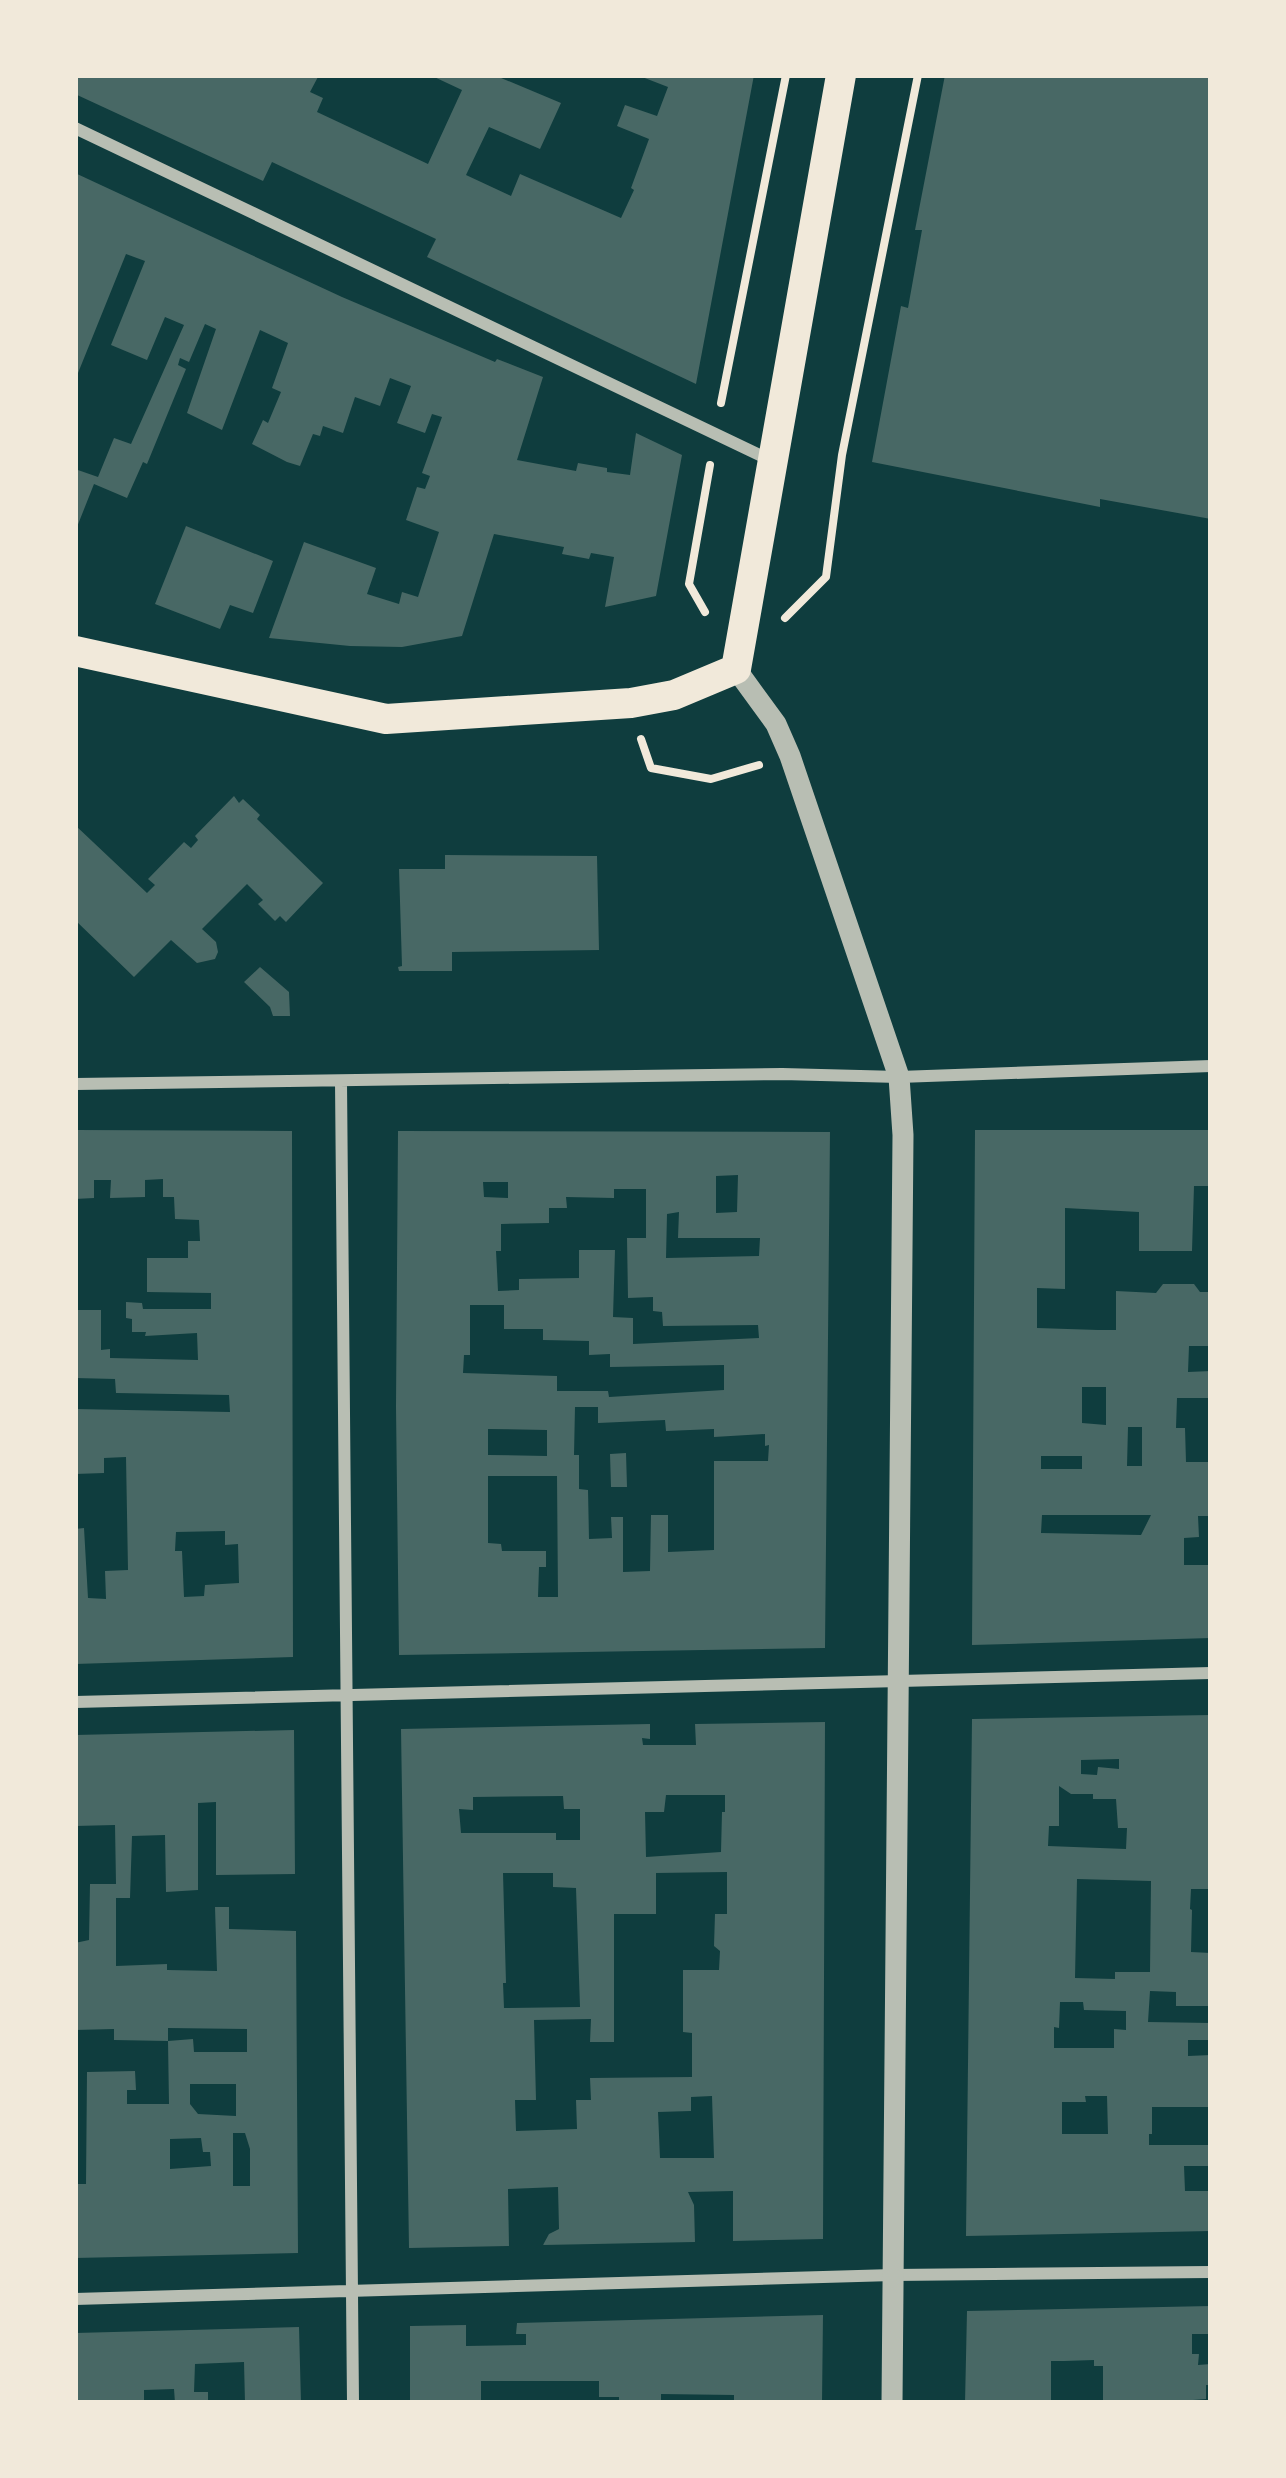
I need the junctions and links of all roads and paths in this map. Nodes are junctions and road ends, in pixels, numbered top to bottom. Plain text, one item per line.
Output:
1 (842, 75) edge
2 (75, 128) edge
3 (773, 461) junction
4 (75, 651) edge
5 (736, 668) junction
6 (631, 703) junction
7 (790, 756) junction
8 (1211, 1066) edge
9 (898, 1077) junction
10 (341, 1082) junction
11 (75, 1084) edge
12 (1211, 1673) edge
13 (898, 1679) junction
14 (346, 1695) junction
15 (75, 1702) edge
16 (1211, 2272) edge
17 (893, 2275) junction
18 (352, 2292) junction
19 (75, 2299) edge
20 (353, 2403) edge
21 (892, 2403) edge

1 - 3 main road
2 - 3 street
3 - 5 main road
4 - 6 main road
5 - 6 main road
5 - 7 street
6 - 7 path
7 - 9 street
8 - 9 street
9 - 10 street
9 - 13 street
10 - 11 street
10 - 14 street
12 - 13 street
13 - 14 street
13 - 17 street
14 - 15 street
14 - 18 street
16 - 17 street
17 - 18 street
17 - 21 street
18 - 19 street
18 - 20 street

